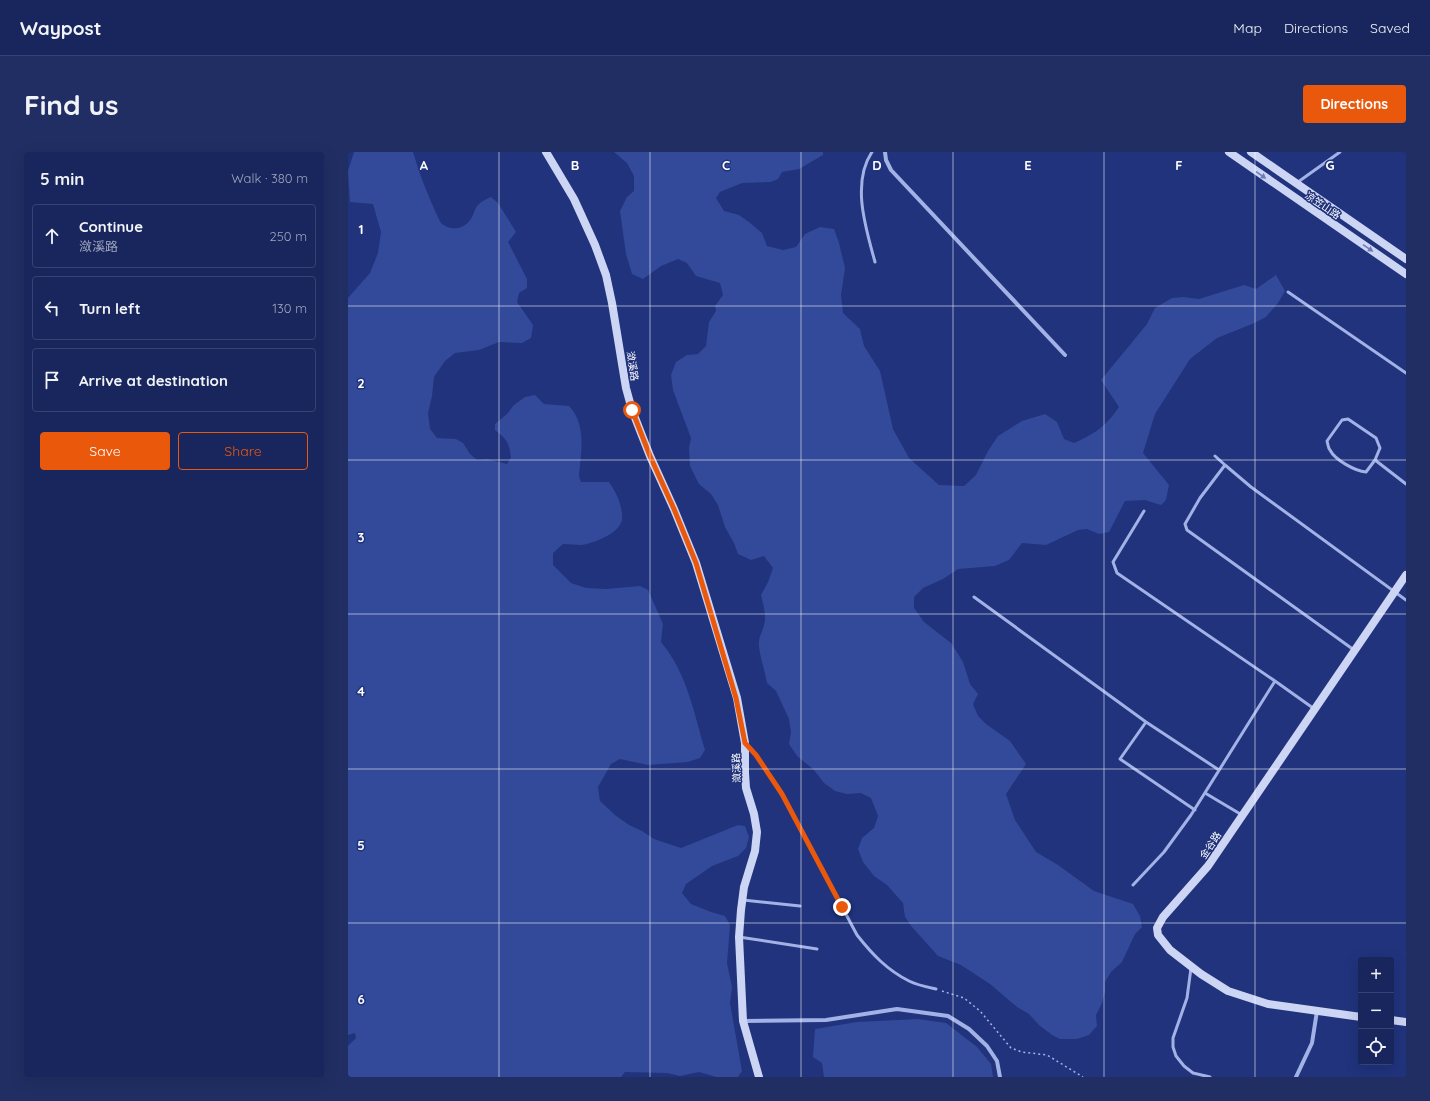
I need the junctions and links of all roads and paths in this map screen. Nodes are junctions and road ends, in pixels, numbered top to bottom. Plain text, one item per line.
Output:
1 (546, 152) edge
2 (872, 152) edge
3 (885, 152) edge
4 (1229, 152) edge
5 (1251, 152) edge
6 (1340, 152) edge
7 (1297, 183) junction
8 (1406, 258) edge
9 (875, 262) dead end
10 (1406, 274) edge
11 (1288, 292) dead end
12 (1065, 355) dead end
13 (1406, 373) edge
14 (1216, 456) dead end
15 (1376, 460) junction
16 (1225, 466) junction
17 (1406, 484) edge
18 (1144, 511) dead end
19 (1406, 575) edge
20 (1394, 592) junction
21 (974, 597) dead end
22 (1406, 600) edge
23 (1354, 650) junction
24 (1275, 681) junction
25 (1314, 709) junction
26 (1146, 722) junction
27 (745, 743) junction
28 (1219, 770) junction
29 (1205, 793) junction
30 (1195, 810) junction
31 (1242, 815) junction
32 (1133, 885) dead end
33 (743, 900) junction
34 (800, 906) dead end
35 (739, 937) junction
36 (817, 948) dead end
37 (1191, 966) junction
38 (936, 989) joint
39 (1317, 1011) junction
40 (1358, 1017) edge
41 (1394, 1020) edge
42 (743, 1021) junction
43 (1406, 1022) edge
44 (759, 1077) edge
45 (1000, 1077) edge
46 (1083, 1077) edge
47 (1210, 1077) edge
48 (1296, 1077) edge

1 - 27 street, 潋溪路
2 - 9 lane
3 - 12 street
4 -> 10 street, 凉笠山路
5 - 7 street, 凉笠山路
6 - 7 lane
7 - 8 street, 凉笠山路
11 - 13 lane
14 - 16 lane
15 - 15 lane
15 - 17 lane
16 - 20 lane
16 - 23 lane
18 - 24 lane
19 - 20 street, 金谷路
20 - 22 lane
20 - 23 street, 金谷路
21 - 26 lane
23 - 25 street, 金谷路
24 - 25 lane
24 - 28 lane
25 - 31 street, 金谷路
26 - 28 lane
26 - 30 lane
27 - 33 street, 潋溪路
27 - 38 lane
28 - 29 lane
29 - 30 lane
29 - 31 lane
30 - 32 lane
31 - 37 street, 金谷路
33 - 34 lane
33 - 35 street, 潋溪路
35 - 36 lane
35 - 42 street, 潋溪路
37 - 39 street, 金谷路
37 - 47 lane
38 - 46 path
39 - 40 street, 金谷路
39 - 48 street
41 - 43 street
42 - 44 street, 潋溪路
42 - 45 street

